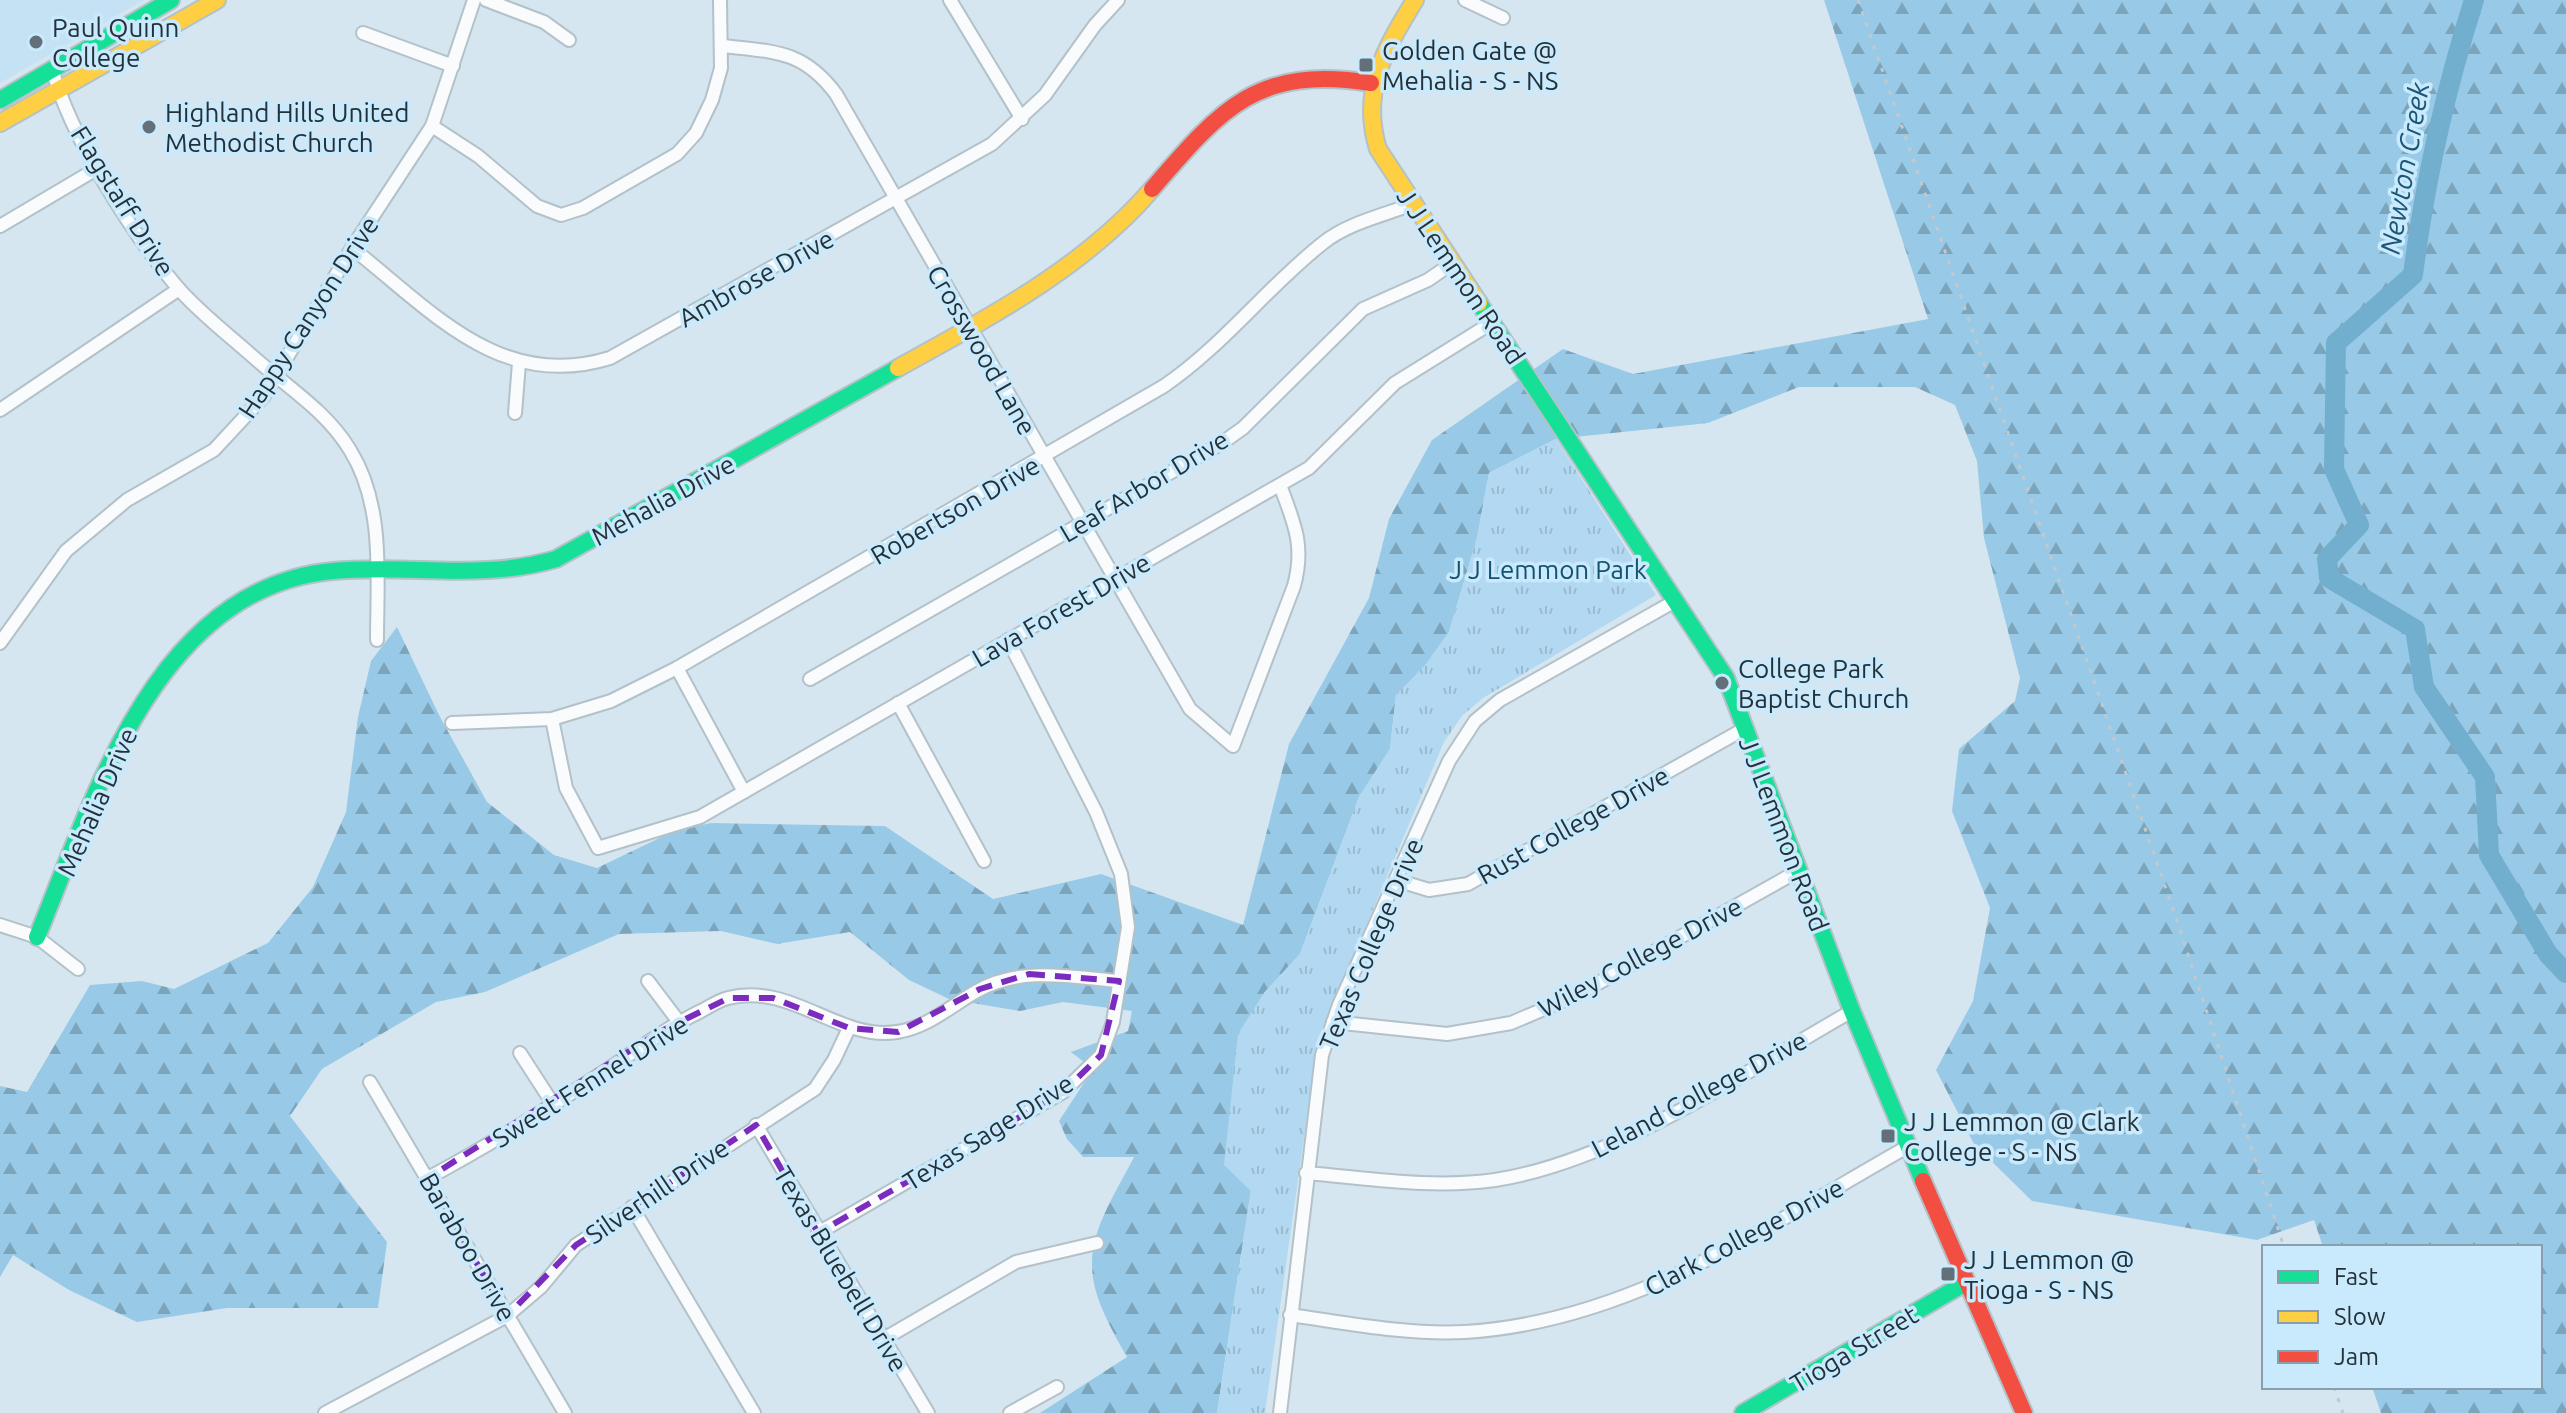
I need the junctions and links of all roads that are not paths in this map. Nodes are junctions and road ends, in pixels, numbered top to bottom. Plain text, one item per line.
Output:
1 (171, 0) edge
2 (217, 0) edge
3 (474, 0) edge
4 (486, 0) edge
5 (720, 0) edge
6 (950, 0) edge
7 (1118, 0) edge
8 (1415, 0) edge
9 (1465, 0) edge
10 (1503, 18) dead end
11 (363, 33) dead end
12 (569, 40) dead end
13 (723, 46) junction
14 (453, 66) junction
15 (52, 68) junction
16 (1371, 83) junction
17 (58, 90) junction
18 (0, 100) edge
19 (1022, 119) junction
20 (0, 123) edge
21 (432, 126) junction
22 (98, 168) junction
23 (895, 199) junction
24 (1413, 204) junction
25 (0, 226) edge
26 (352, 248) junction
27 (1454, 262) junction
28 (179, 289) junction
29 (1493, 322) junction
30 (968, 329) junction
31 (519, 363) junction
32 (275, 377) junction
33 (0, 410) edge
34 (515, 413) dead end
35 (1045, 458) junction
36 (1280, 485) junction
37 (1082, 523) junction
38 (377, 571) junction
39 (1116, 578) junction
40 (1675, 601) junction
41 (377, 640) dead end
42 (1008, 640) junction
43 (0, 643) edge
44 (677, 668) junction
45 (810, 679) dead end
46 (898, 703) junction
47 (552, 719) junction
48 (452, 723) dead end
49 (1744, 729) junction
50 (744, 792) junction
51 (984, 861) dead end
52 (1798, 871) junction
53 (1396, 880) junction
54 (0, 925) edge
55 (37, 937) junction
56 (78, 969) dead end
57 (648, 981) dead end
58 (1119, 981) junction
59 (1852, 1011) junction
60 (679, 1022) junction
61 (1333, 1022) junction
62 (849, 1028) junction
63 (520, 1053) dead end
64 (370, 1082) dead end
65 (553, 1104) junction
66 (756, 1125) junction
67 (1907, 1147) junction
68 (1306, 1173) junction
69 (428, 1178) junction
70 (632, 1207) junction
71 (818, 1233) junction
72 (1097, 1243) dead end
73 (1965, 1283) junction
74 (1290, 1315) junction
75 (507, 1316) junction
76 (882, 1340) junction
77 (1057, 1387) dead end
78 (325, 1413) edge
79 (565, 1413) edge
80 (754, 1413) edge
81 (928, 1413) edge
82 (1010, 1413) edge
83 (1280, 1413) edge
84 (1743, 1413) edge
85 (2024, 1413) edge

1 - 15 street
2 - 17 street
3 - 14 street, Happy Canyon Drive
4 - 12 street
5 - 13 street
6 - 19 street
7 - 19 street, Ambrose Drive
8 - 16 street
9 - 10 street
11 - 14 street
13 - 21 street
13 - 23 street, Crosswood Lane
14 - 21 street, Happy Canyon Drive
15 - 17 street, Flagstaff Drive
15 - 18 street
16 - 24 street, J J Lemmon Road
16 - 30 street, Mehalia Drive
17 - 20 street
17 - 22 street, Flagstaff Drive
19 - 23 street, Ambrose Drive
21 - 26 street, Happy Canyon Drive
22 - 25 street
22 - 28 street, Flagstaff Drive
23 - 30 street, Crosswood Lane
23 - 31 street, Ambrose Drive
24 - 27 street, J J Lemmon Road
24 - 35 street, Robertson Drive
26 - 31 street, Ambrose Drive
26 - 32 street, Happy Canyon Drive
27 - 29 street, J J Lemmon Road
27 - 37 street, Leaf Arbor Drive
28 - 32 street, Flagstaff Drive
28 - 33 street
29 - 36 street, Lava Forest Drive
29 - 40 street, J J Lemmon Road
30 - 35 street, Crosswood Lane
30 - 38 street, Mehalia Drive
31 - 34 street
32 - 38 street, Flagstaff Drive
32 - 43 street, Happy Canyon Drive
35 - 37 street, Crosswood Lane
35 - 44 street, Robertson Drive
36 - 39 street, Lava Forest Drive
36 - 39 street, Crosswood Lane
37 - 39 street, Crosswood Lane
37 - 45 street, Leaf Arbor Drive
38 - 41 street, Flagstaff Drive
38 - 55 street, Mehalia Drive
39 - 42 street, Lava Forest Drive
40 - 49 street, J J Lemmon Road
40 - 53 street, Texas College Drive
42 - 46 street, Lava Forest Drive
42 - 58 street, Texas Sage Drive
44 - 47 street, Robertson Drive
44 - 50 street
46 - 50 street, Lava Forest Drive
46 - 51 street
47 - 48 street, Robertson Drive
47 - 50 street, Lava Forest Drive
49 - 52 street, J J Lemmon Road
49 - 53 street, Rust College Drive
52 - 59 street, J J Lemmon Road
52 - 61 street, Wiley College Drive
53 - 61 street, Texas College Drive
54 - 55 street
55 - 56 street
57 - 60 street
58 - 62 street, Sweet Fennel Drive
58 - 71 street, Texas Sage Drive
59 - 67 street, J J Lemmon Road
59 - 68 street, Leland College Drive
60 - 62 street, Sweet Fennel Drive
60 - 65 street, Sweet Fennel Drive
61 - 68 street, Texas College Drive
62 - 66 street, Silverhill Drive
63 - 65 street
64 - 69 street, Baraboo Drive
65 - 69 street, Sweet Fennel Drive
66 - 70 street, Silverhill Drive
66 - 71 street, Texas Bluebell Drive
67 - 73 street, J J Lemmon Road
67 - 74 street, Clark College Drive
68 - 74 street, Texas College Drive
69 - 75 street, Baraboo Drive
70 - 75 street, Silverhill Drive
70 - 80 street
71 - 76 street, Texas Bluebell Drive
72 - 76 street
73 - 84 street, Tioga Street
73 - 85 street, J J Lemmon Road
74 - 83 street, Texas College Drive
75 - 78 street, Silverhill Drive
75 - 79 street, Baraboo Drive
76 - 81 street, Texas Bluebell Drive
77 - 82 street

